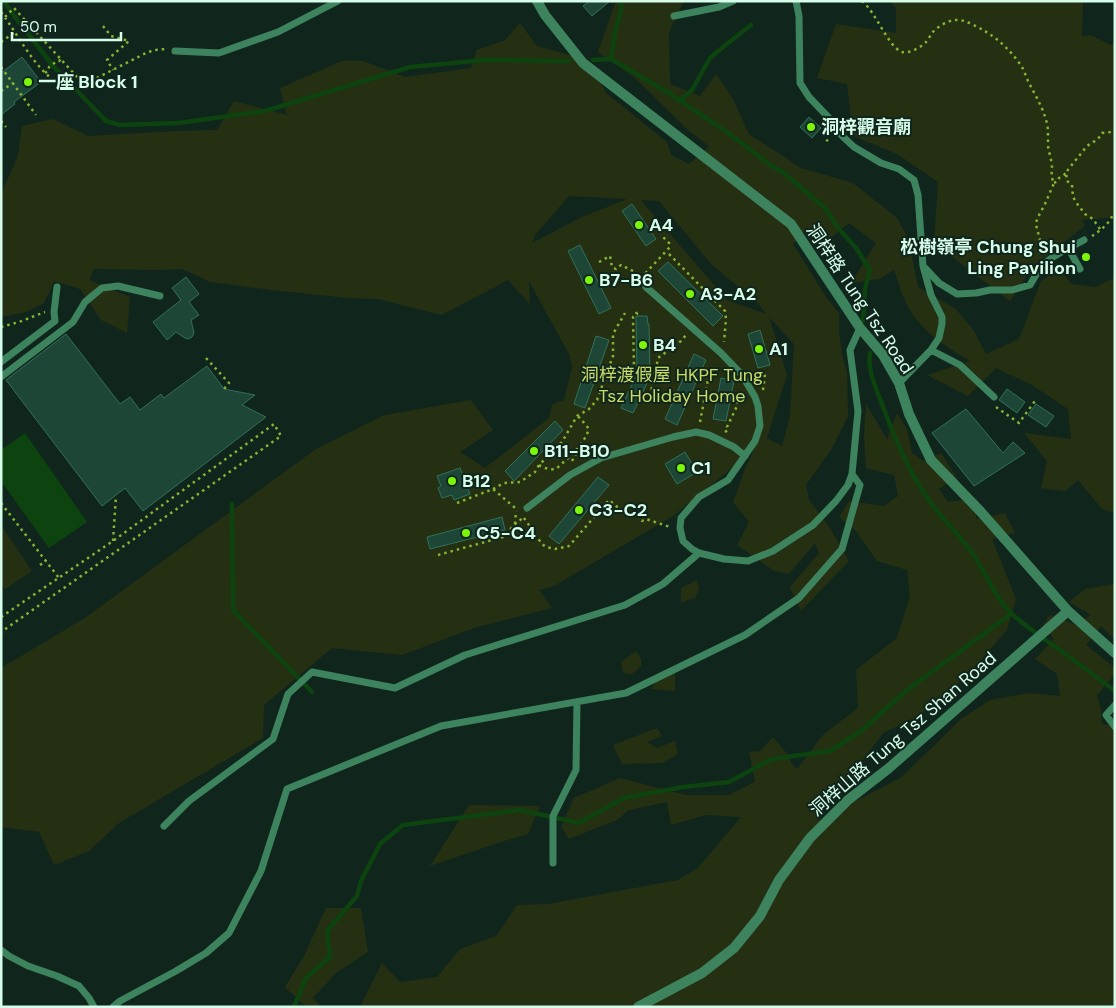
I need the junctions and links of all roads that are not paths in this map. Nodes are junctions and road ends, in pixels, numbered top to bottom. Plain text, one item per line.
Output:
1 (338, 1) edge
2 (537, 1) edge
3 (734, 1) edge
4 (796, 1) edge
5 (674, 16) dead end
6 (174, 51) road end
7 (1084, 240) road end
8 (1068, 248) junction
9 (923, 266) junction
10 (1080, 269) dead end
11 (57, 287) dead end
12 (646, 287) road end
13 (160, 296) dead end
14 (860, 328) junction
15 (931, 350) junction
16 (1, 362) edge
17 (1, 377) edge
18 (899, 383) junction
19 (994, 397) road end
20 (744, 456) junction
21 (852, 474) junction
22 (524, 506) road end
23 (699, 553) junction
24 (1068, 611) junction
25 (1115, 653) edge
26 (577, 702) junction
27 (1115, 705) edge
28 (1115, 727) edge
29 (164, 826) dead end
30 (553, 863) dead end
31 (1, 950) edge
32 (94, 1007) edge
33 (113, 1007) edge
34 (638, 1007) edge

1 - 6 lane
2 - 14 street, 洞梓路 Tung Tsz Road
3 - 5 lane
4 - 9 lane
7 - 8 lane
8 - 9 lane
8 - 10 lane
9 - 15 lane
11 - 16 lane
12 - 20 lane
13 - 17 lane
14 - 18 street, 洞梓路 Tung Tsz Road
14 - 21 lane
15 - 18 lane
15 - 19 lane
18 - 24 street, 洞梓路 Tung Tsz Road
20 - 22 lane
20 - 23 lane
21 - 23 lane
21 - 26 lane
23 - 29 lane
24 - 25 street, 洞梓路 Tung Tsz Road
24 - 34 street, 洞梓山路 Tung Tsz Shan Road
26 - 30 lane
26 - 33 lane
27 - 28 lane
31 - 32 lane

